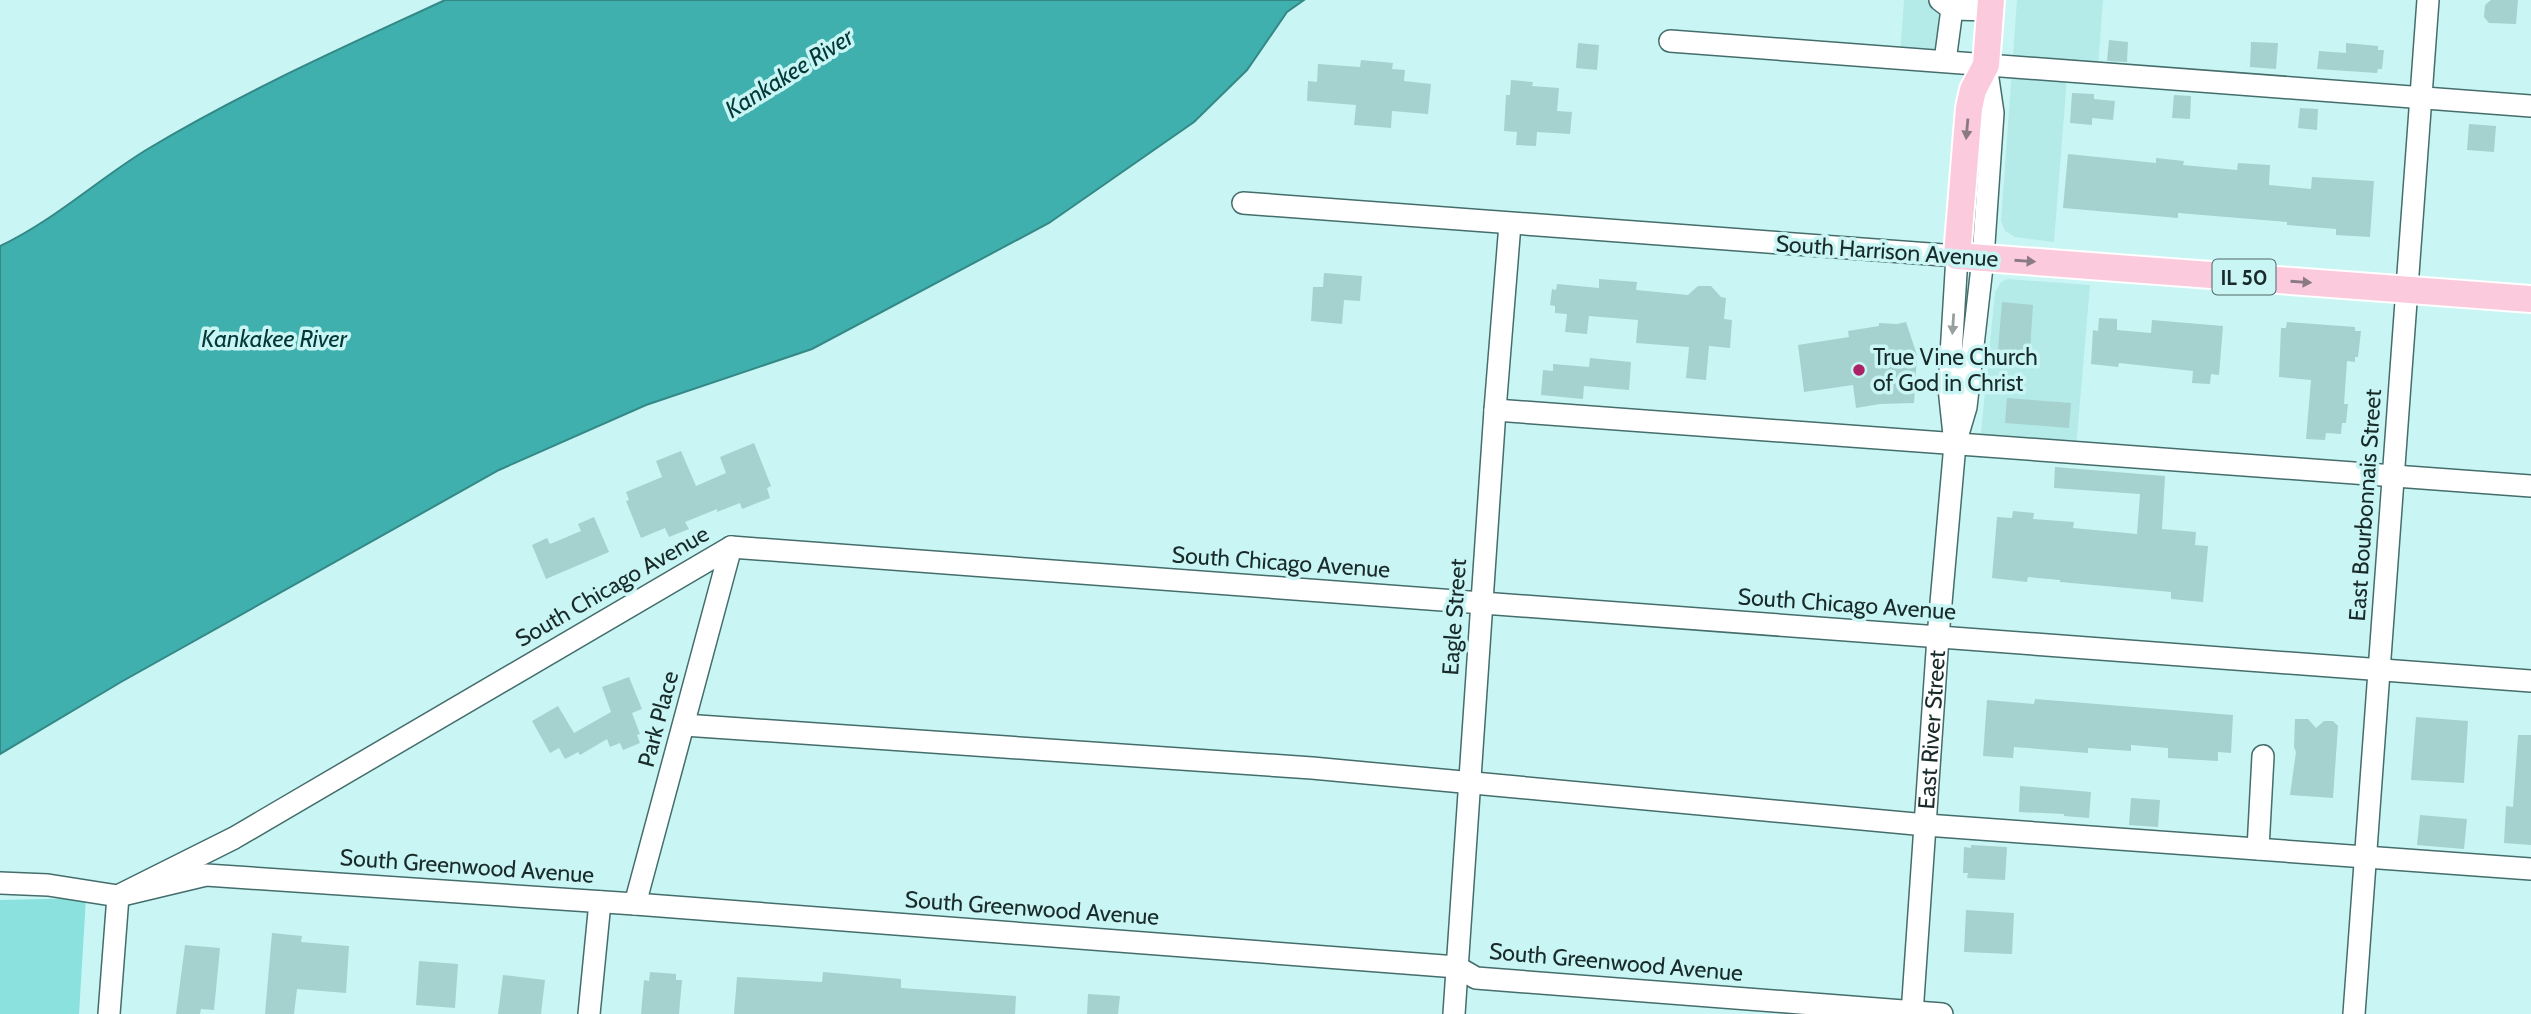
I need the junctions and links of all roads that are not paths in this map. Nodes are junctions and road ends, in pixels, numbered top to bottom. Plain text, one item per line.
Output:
1 (2428, 0) edge
2 (1949, 3) edge
3 (1991, 5) edge
4 (1670, 41) dead end
5 (1945, 61) junction
6 (1986, 65) junction
7 (2421, 97) junction
8 (2531, 106) edge
9 (1243, 203) dead end
10 (1510, 224) junction
11 (1970, 257) junction
12 (2407, 290) junction
13 (2531, 299) edge
14 (1495, 410) junction
15 (1955, 444) junction
16 (2393, 476) junction
17 (2531, 486) edge
18 (731, 547) junction
19 (1481, 603) junction
20 (1938, 637) junction
21 (2380, 670) junction
22 (2531, 681) edge
23 (684, 725) junction
24 (2263, 755) dead end
25 (1469, 783) junction
26 (1926, 825) junction
27 (2258, 849) junction
28 (2366, 857) junction
29 (2531, 869) edge
30 (0, 883) edge
31 (118, 896) junction
32 (600, 902) junction
33 (635, 904) junction
34 (1457, 967) junction
35 (1912, 1013) edge
36 (109, 1014) edge
37 (589, 1014) edge
38 (1454, 1014) edge
39 (1942, 1014) edge
40 (2354, 1014) edge

1 - 7 street, East Bourbonnais Street
2 - 3 street
2 - 5 street
3 - 6 main road, East River Street
4 - 5 street
5 - 6 street
6 - 7 street
6 - 11 main road, East River Street
7 - 8 street
7 - 12 street, East Bourbonnais Street
9 - 10 street, South Harrison Avenue
10 - 11 street, South Harrison Avenue
10 - 14 street, Eagle Street
11 -> 12 main road, South Harrison Avenue / IL 50
11 - 15 street, East River Street
12 - 13 main road, South Harrison Avenue / IL 50
12 - 16 street, East Bourbonnais Street
14 - 15 street
14 - 19 street, Eagle Street
15 - 16 street
15 - 20 street, East River Street
16 - 17 street
16 - 21 street, East Bourbonnais Street
18 - 19 street, South Chicago Avenue
18 - 23 street, Park Place
18 - 31 street, South Chicago Avenue
19 - 20 street, South Chicago Avenue
19 - 25 street, Eagle Street
20 - 21 street, South Chicago Avenue
20 - 26 street, East River Street
21 - 22 street, South Chicago Avenue
21 - 28 street, East Bourbonnais Street
23 - 25 street
23 - 33 street, Park Place
24 - 27 street
25 - 26 street
25 - 34 street, Eagle Street
26 - 27 street
26 - 35 street, East River Street
27 - 28 street
28 - 29 street
28 - 40 street, East Bourbonnais Street
30 - 31 street
31 - 32 street, South Greenwood Avenue
31 - 36 street
32 - 33 street, South Greenwood Avenue
32 - 37 street
33 - 34 street, South Greenwood Avenue
34 - 35 street, South Greenwood Avenue
34 - 38 street, Eagle Street
35 - 39 street, South Greenwood Avenue

